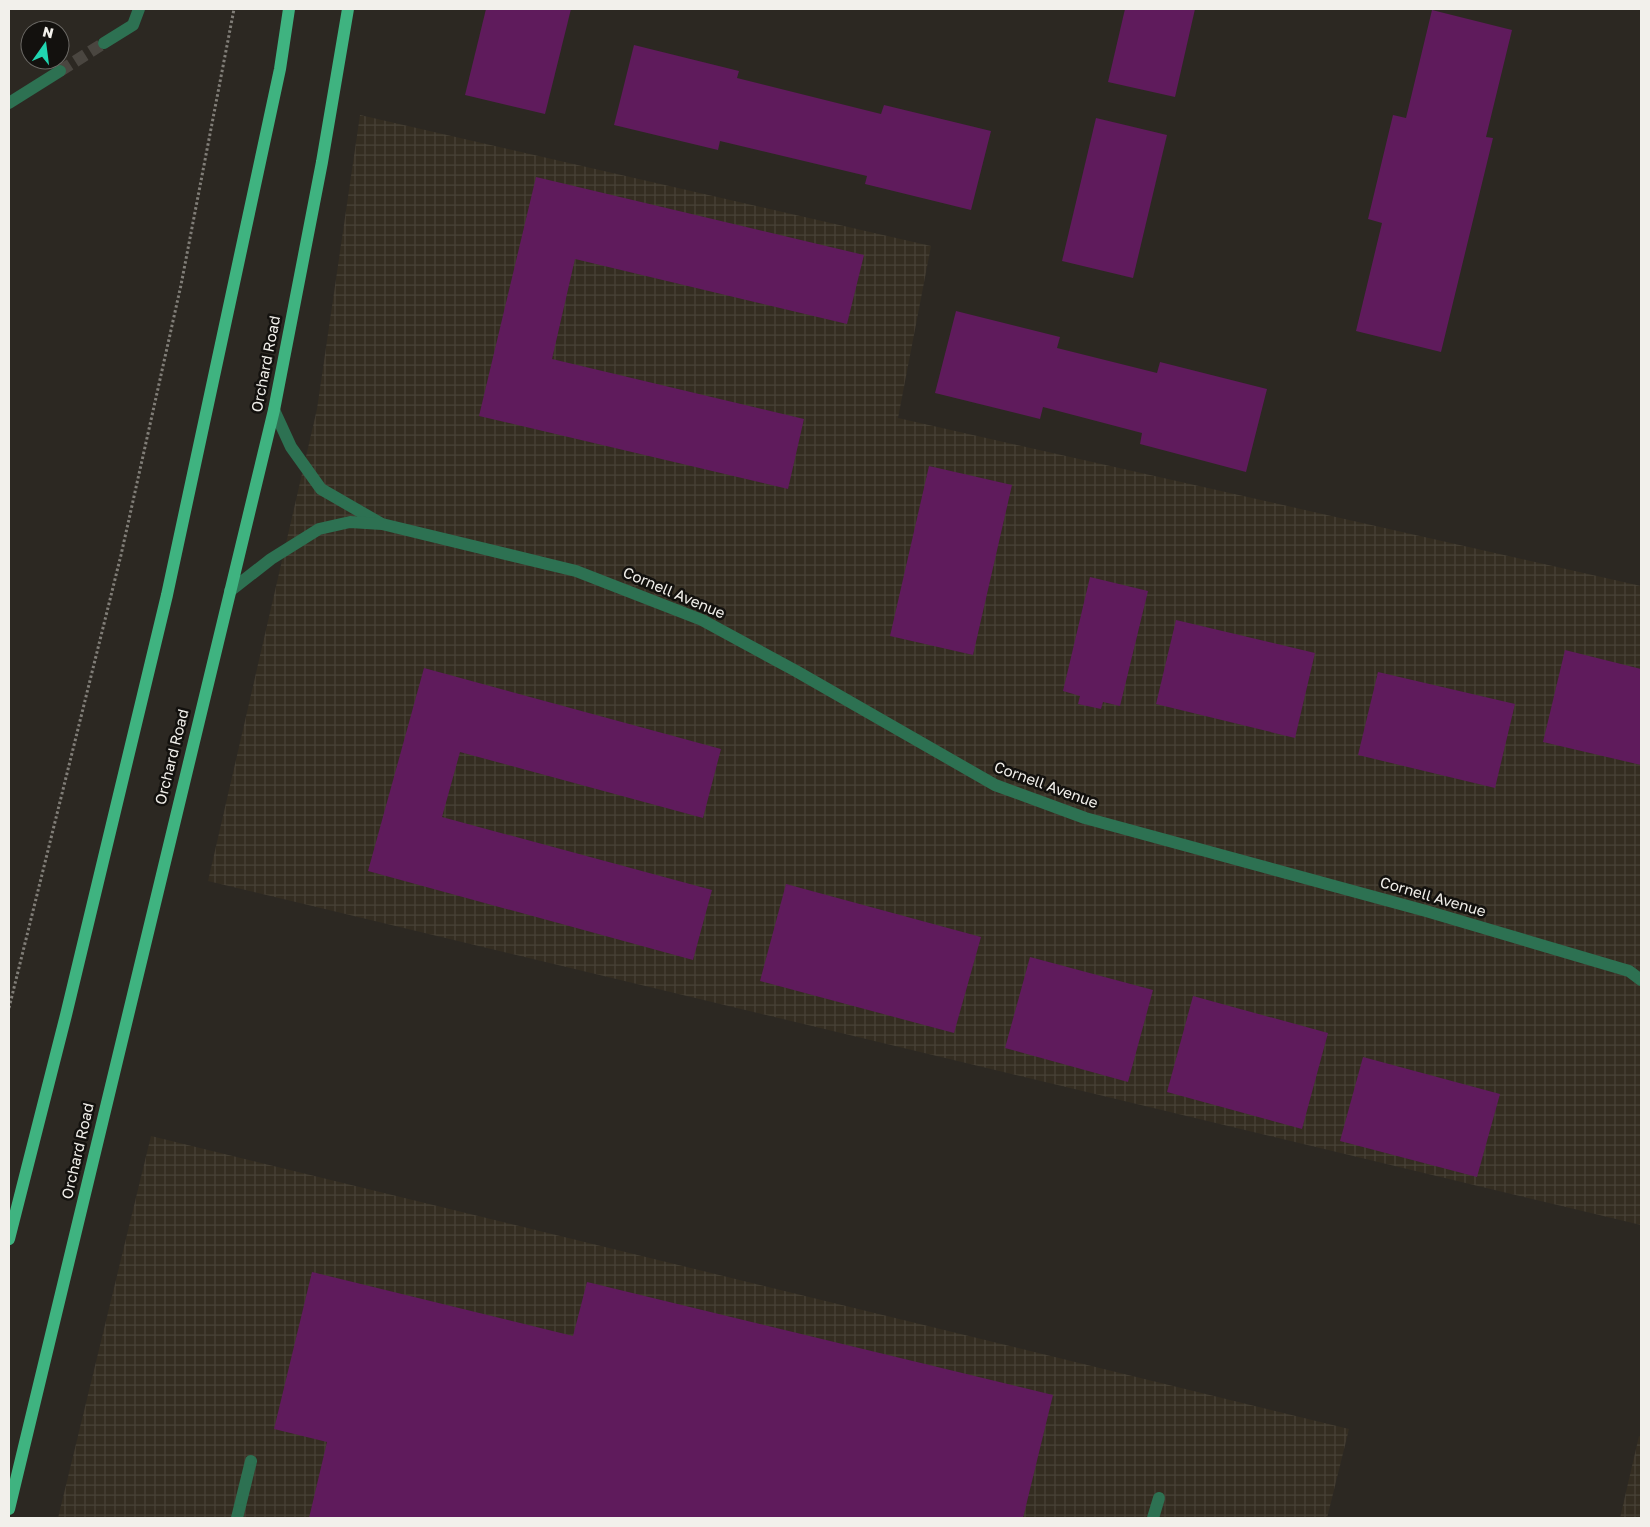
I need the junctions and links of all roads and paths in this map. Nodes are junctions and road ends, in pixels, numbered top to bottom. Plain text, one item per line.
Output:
1 (139, 9) edge
2 (234, 9) edge
3 (290, 9) edge
4 (348, 9) edge
5 (104, 43) tunnel mouth
6 (60, 71) tunnel mouth
7 (9, 103) edge
8 (274, 410) junction
9 (382, 524) junction
10 (230, 591) junction
11 (1641, 980) edge
12 (9, 1008) edge
13 (9, 1239) edge
14 (251, 1462) dead end
15 (1159, 1498) dead end
16 (9, 1509) edge
17 (237, 1518) edge
18 (1153, 1518) edge

1 - 5 street
2 - 12 path
3 - 13 main road
4 - 8 main road, Orchard Road
6 - 7 street
8 - 9 street, Cornell Avenue
8 - 10 main road, Orchard Road
9 - 10 street, Cornell Avenue
9 - 11 street, Cornell Avenue
10 - 16 main road, Orchard Road
14 - 17 street
15 - 18 street

